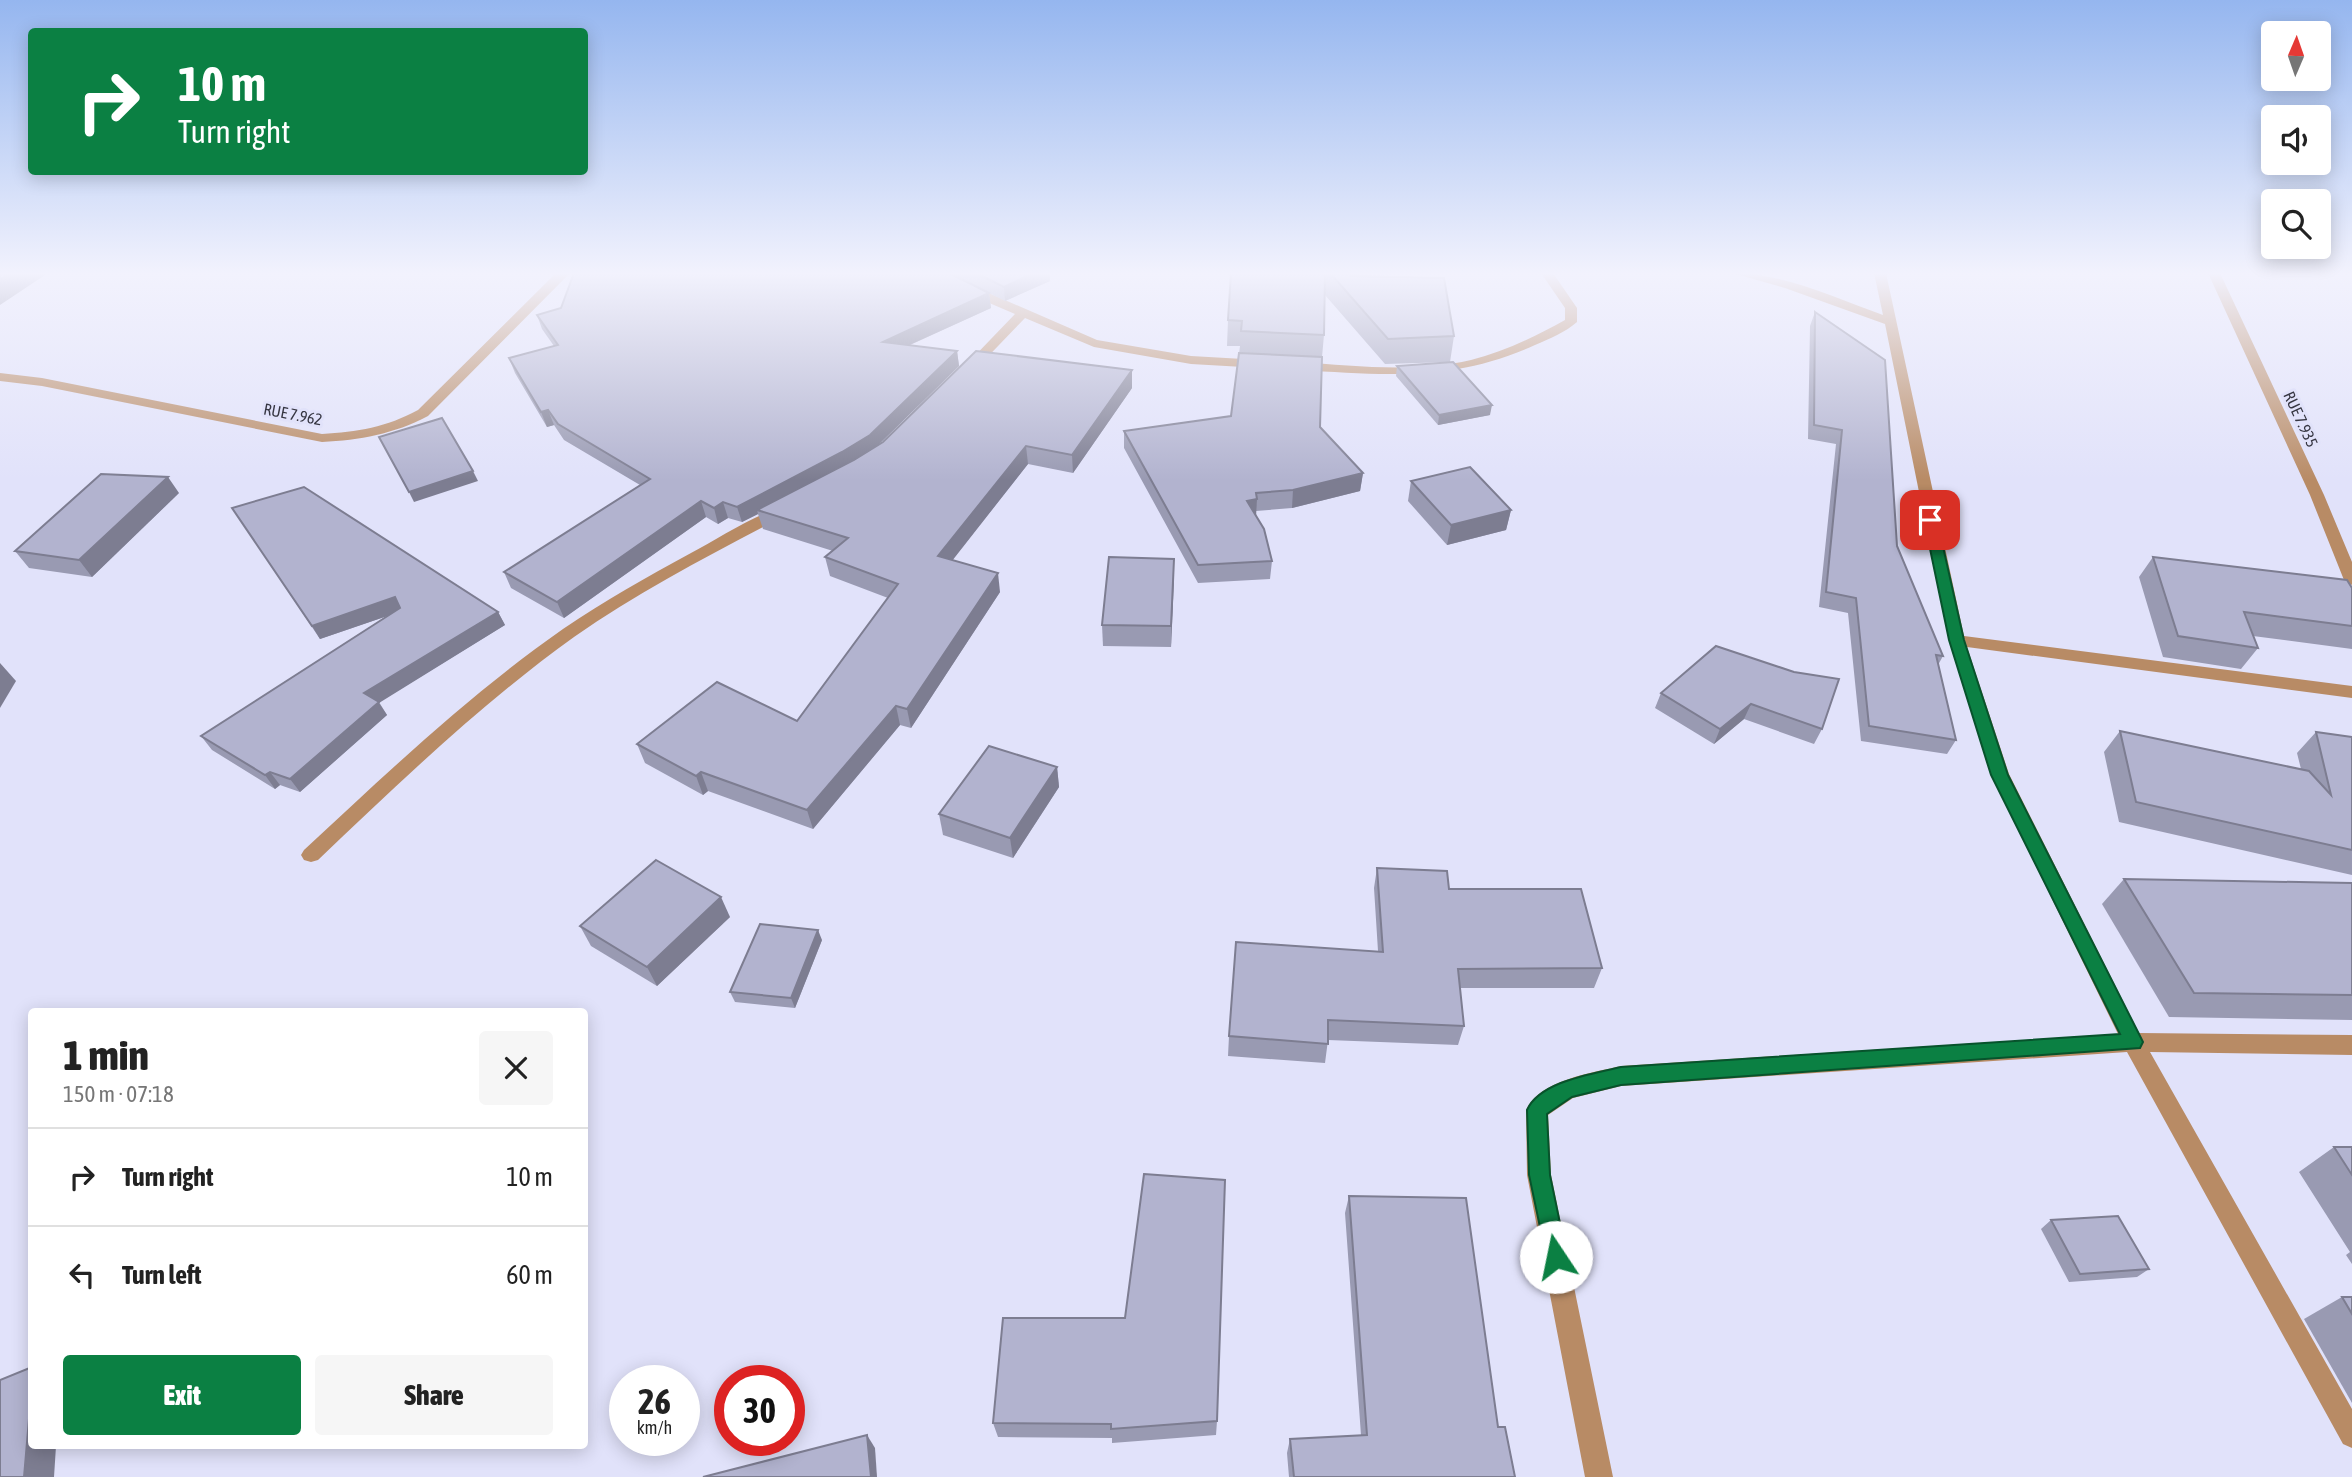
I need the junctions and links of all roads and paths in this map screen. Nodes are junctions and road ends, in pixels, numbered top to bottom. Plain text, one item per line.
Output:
1 (491, 342) edge
2 (996, 342) edge
3 (1091, 342) edge
4 (1530, 342) edge
5 (1895, 342) edge
6 (2246, 342) edge
7 (1274, 364) edge
8 (1287, 365) edge
9 (0, 377) edge
10 (961, 377) edge
11 (798, 503) edge
12 (2352, 580) edge
13 (1957, 640) junction
14 (2352, 692) edge
15 (311, 855) dead end
16 (2133, 1042) junction
17 (2352, 1045) edge
18 (2352, 1435) edge
19 (1599, 1477) edge

1 - 9 street, RUE 7.962
2 - 10 street
3 - 7 street
4 - 8 street
5 - 13 street
6 - 12 street, RUE 7.935
11 - 15 street
13 - 14 street
13 - 16 street
16 - 17 street
16 - 18 street
16 - 19 street

